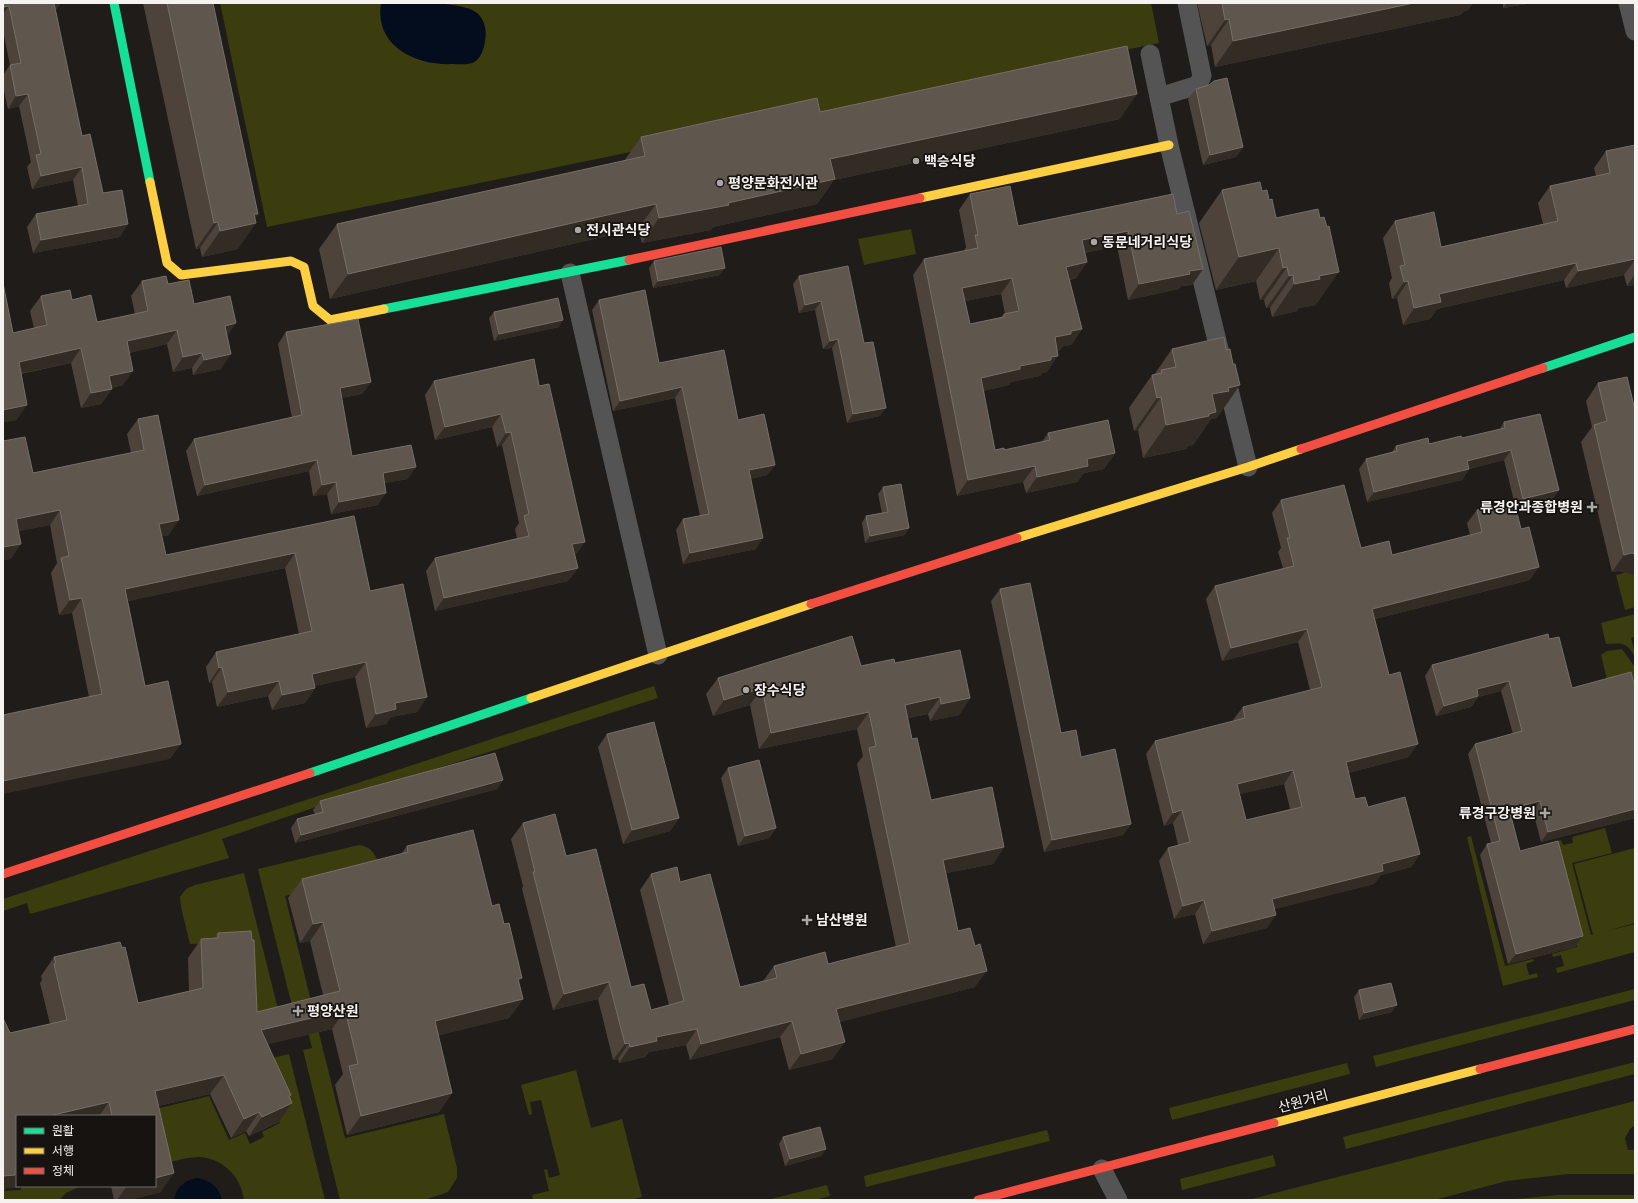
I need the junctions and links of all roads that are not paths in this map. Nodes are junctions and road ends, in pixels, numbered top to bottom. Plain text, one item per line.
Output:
1 (114, 3) edge
2 (1187, 3) edge
3 (1628, 3) edge
4 (1635, 31) edge
5 (1150, 54) dead end
6 (1159, 97) junction
7 (1169, 145) junction
8 (570, 273) junction
9 (1635, 337) edge
10 (1248, 467) junction
11 (658, 655) junction
12 (3, 874) edge
13 (1635, 1029) edge
14 (1102, 1169) junction
15 (978, 1200) edge
16 (1118, 1200) edge

1 - 8 street
2 - 6 street
3 - 4 street
5 - 6 street
6 - 7 street
7 - 8 street
7 - 10 street
8 - 11 street
9 - 10 street
10 - 11 street
11 - 12 street
13 - 14 street, 산원거리
14 - 15 street, 산원거리
14 - 16 street

